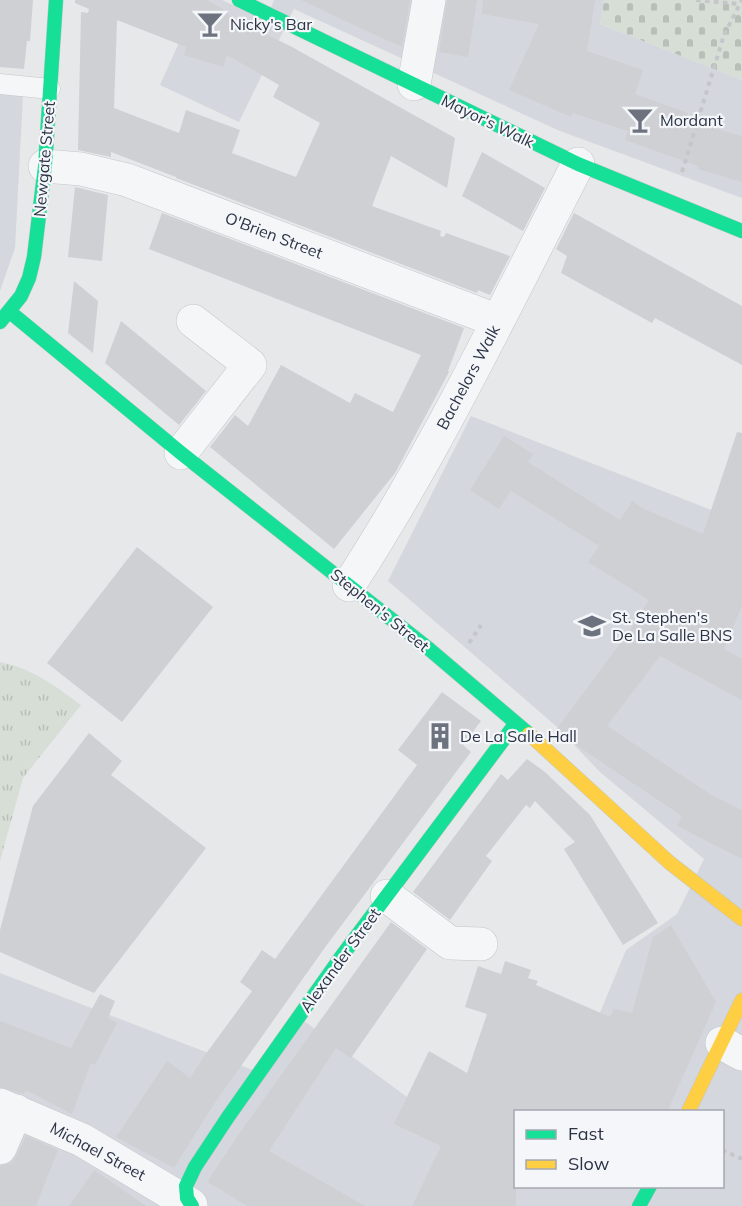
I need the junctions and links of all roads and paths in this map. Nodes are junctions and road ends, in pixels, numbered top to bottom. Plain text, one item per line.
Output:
1 (56, 0) edge
2 (239, 0) edge
3 (429, 0) edge
4 (696, 0) edge
5 (740, 2) edge
6 (275, 8) edge
7 (0, 84) edge
8 (414, 84) junction
9 (50, 88) junction
10 (578, 164) junction
11 (45, 166) junction
12 (671, 203) junction
13 (742, 231) edge
14 (5, 317) edge
15 (194, 321) dead end
16 (498, 321) junction
17 (181, 453) junction
18 (349, 585) junction
19 (481, 625) dead end
20 (472, 639) dead end
21 (516, 723) junction
22 (387, 896) junction
23 (742, 919) edge
24 (481, 944) dead end
25 (742, 1000) edge
26 (732, 1048) edge
27 (8, 1108) edge
28 (689, 1110) edge
29 (0, 1148) edge
30 (724, 1151) edge
31 (742, 1160) edge
32 (649, 1188) edge
33 (192, 1206) edge
34 (639, 1206) edge

1 - 9 street, Newgate Street
2 - 6 street, Mayor's Walk
3 - 8 street
4 - 5 path
5 - 12 path
6 - 8 street, Mayor's Walk
7 - 9 lane
8 - 10 street, Mayor's Walk
9 - 11 street, Newgate Street
10 - 12 street, Mayor's Walk
10 - 16 street, Bachelors Walk
11 - 14 street, Newgate Street
11 - 16 street, O'Brien Street
12 - 13 street, Mayor's Walk
14 - 17 street, Stephen's Street
15 - 17 street
16 - 18 street, Bachelors Walk
17 - 18 street, Stephen's Street
18 - 21 street, Stephen's Street
19 - 20 path
21 - 22 street, Alexander Street
21 - 23 street, Stephen's Street
22 - 24 street
22 - 33 street, Alexander Street
25 - 26 street
26 - 28 street
27 - 29 street
27 - 33 street, Michael Street
30 - 31 path
32 - 34 street

